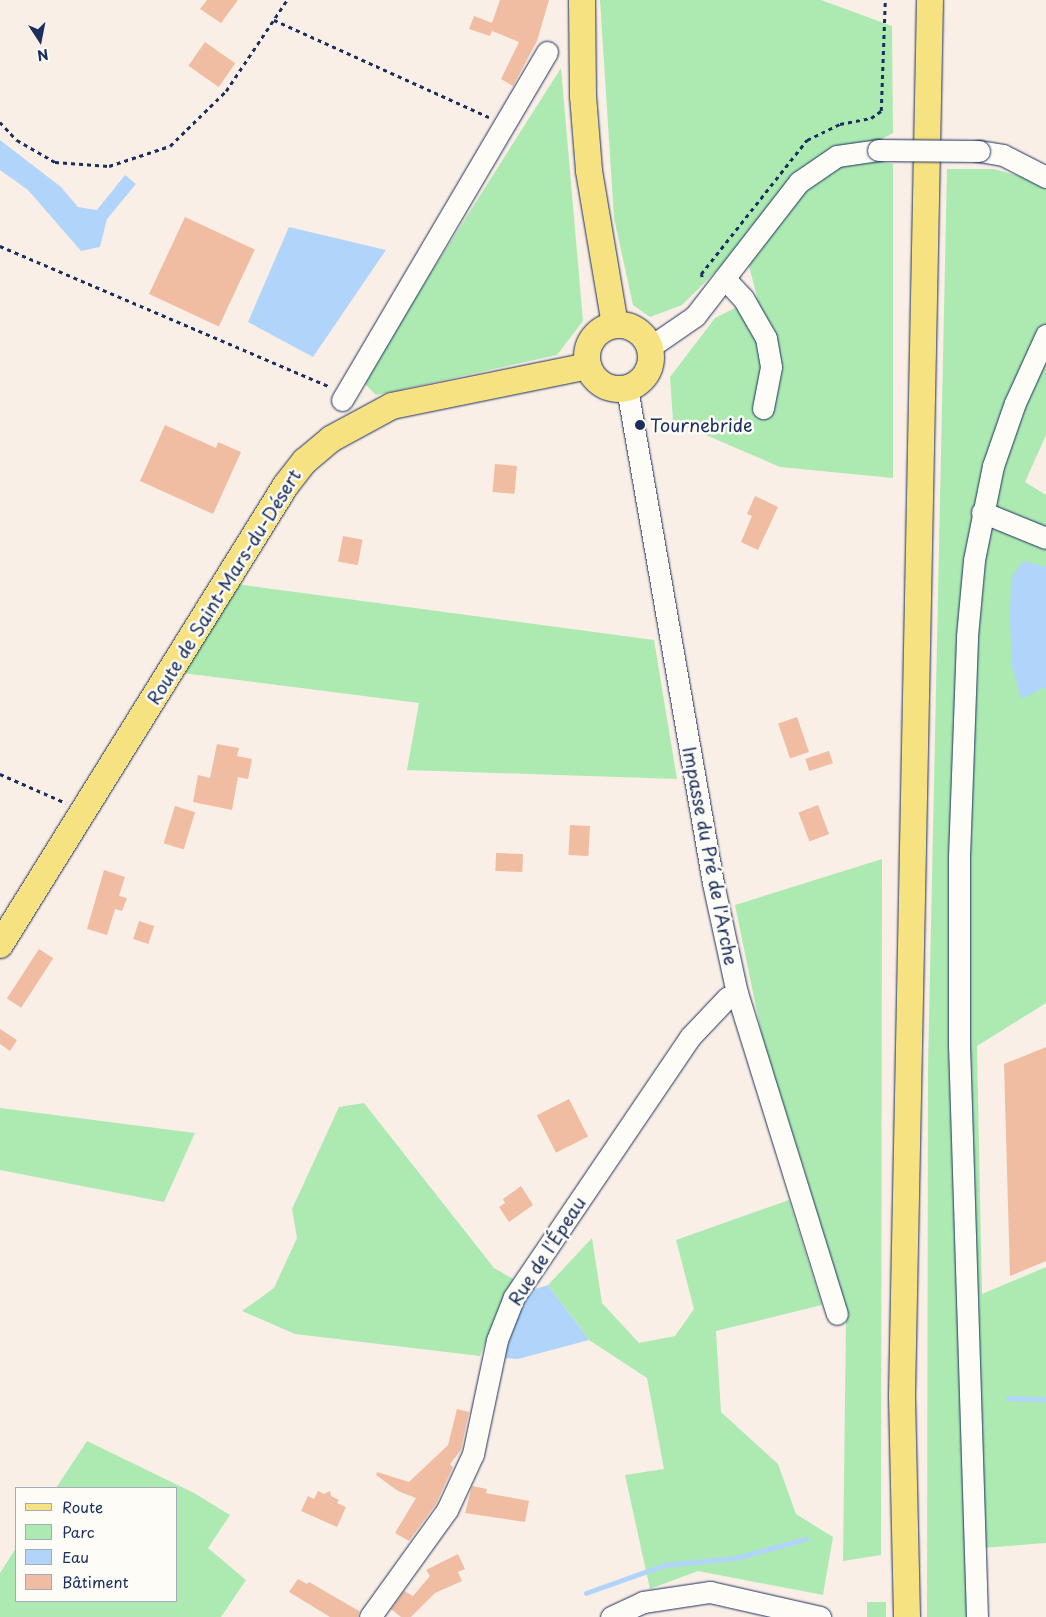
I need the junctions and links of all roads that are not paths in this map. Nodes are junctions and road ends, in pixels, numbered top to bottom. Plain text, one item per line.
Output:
1 (582, 0) edge
2 (930, 0) edge
3 (547, 52) dead end
4 (1046, 177) edge
5 (725, 279) junction
6 (615, 324) junction
7 (1046, 335) edge
8 (650, 347) junction
9 (588, 366) junction
10 (627, 388) junction
11 (342, 400) road end
12 (763, 408) dead end
13 (982, 512) junction
14 (1046, 538) edge
15 (0, 945) edge
16 (737, 993) junction
17 (837, 1314) dead end
18 (370, 1617) edge
19 (611, 1617) edge
20 (820, 1617) edge
21 (907, 1617) edge
22 (977, 1617) edge

1 - 6 main road
2 - 21 main road
3 - 11 street
4 - 5 street, bridge
5 - 8 street
5 - 12 street
6 - 8 main road
6 - 9 main road
7 - 13 street
8 - 10 main road
9 - 10 main road
9 - 15 main road, Route de Saint-Mars-du-Désert
10 - 16 street, Impasse du Pré de l'Arche
13 - 14 street
13 - 22 street
16 - 17 street, Impasse du Pré de l'Arche
16 - 18 street, Rue de l'Épeau
19 - 20 street

